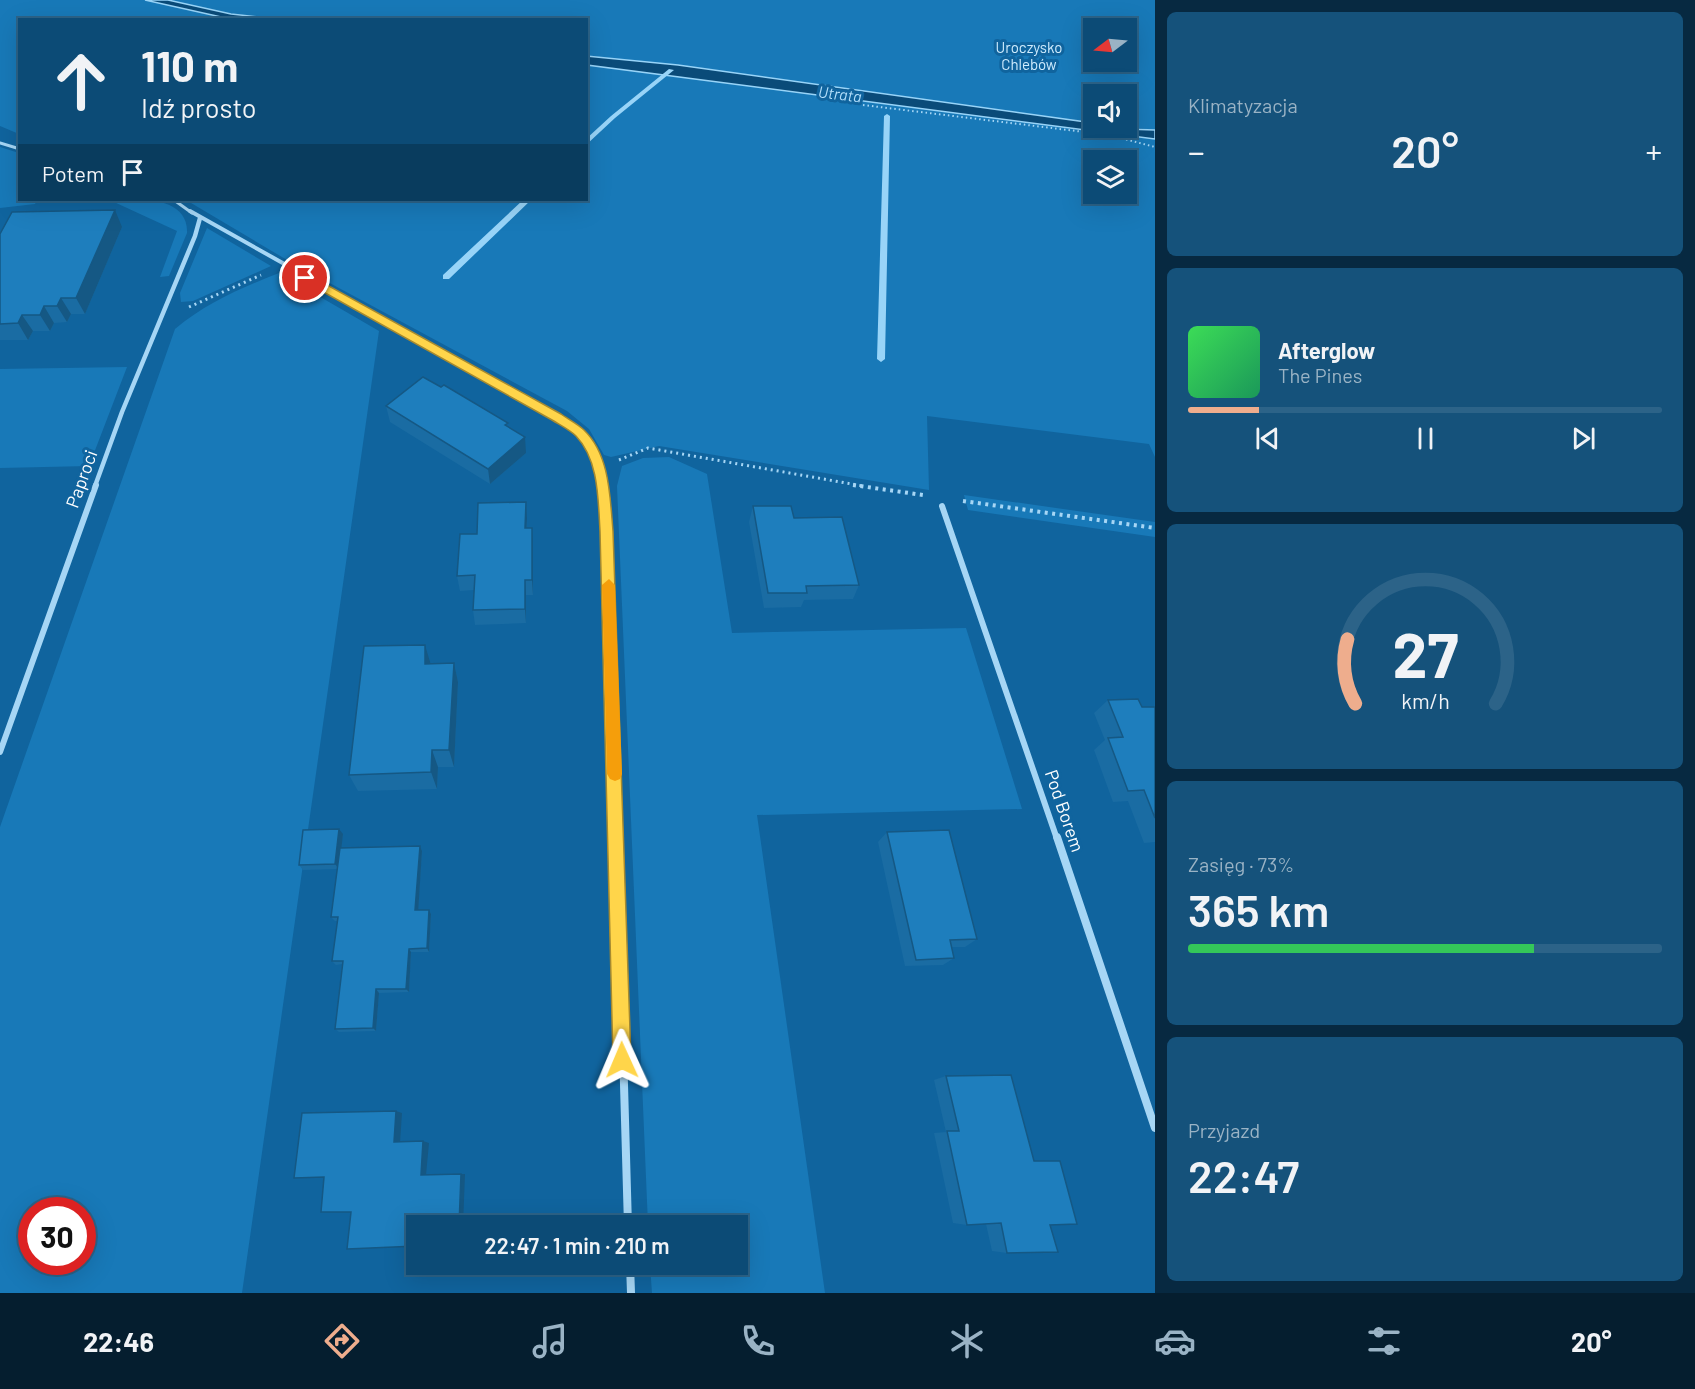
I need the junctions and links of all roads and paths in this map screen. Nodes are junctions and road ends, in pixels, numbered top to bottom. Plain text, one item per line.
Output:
1 (863, 105) dead end
2 (0, 143) edge
3 (1155, 147) edge
4 (18, 148) edge
5 (175, 201) edge
6 (200, 218) junction
7 (284, 266) junction
8 (158, 322) junction
9 (599, 468) junction
10 (928, 495) dead end
11 (963, 500) dead end
12 (942, 506) dead end
13 (1155, 528) edge
14 (0, 752) edge
15 (1155, 1128) edge
16 (628, 1215) edge
17 (630, 1275) edge
18 (631, 1293) edge

1 - 3 path
2 - 4 lane
5 - 6 lane
6 - 7 lane
6 - 8 street, Paproci
7 - 8 path
7 - 9 lane
8 - 14 street, Paproci
9 - 10 path
9 - 16 street
11 - 13 path
12 - 15 street, Pod Borem
17 - 18 street

